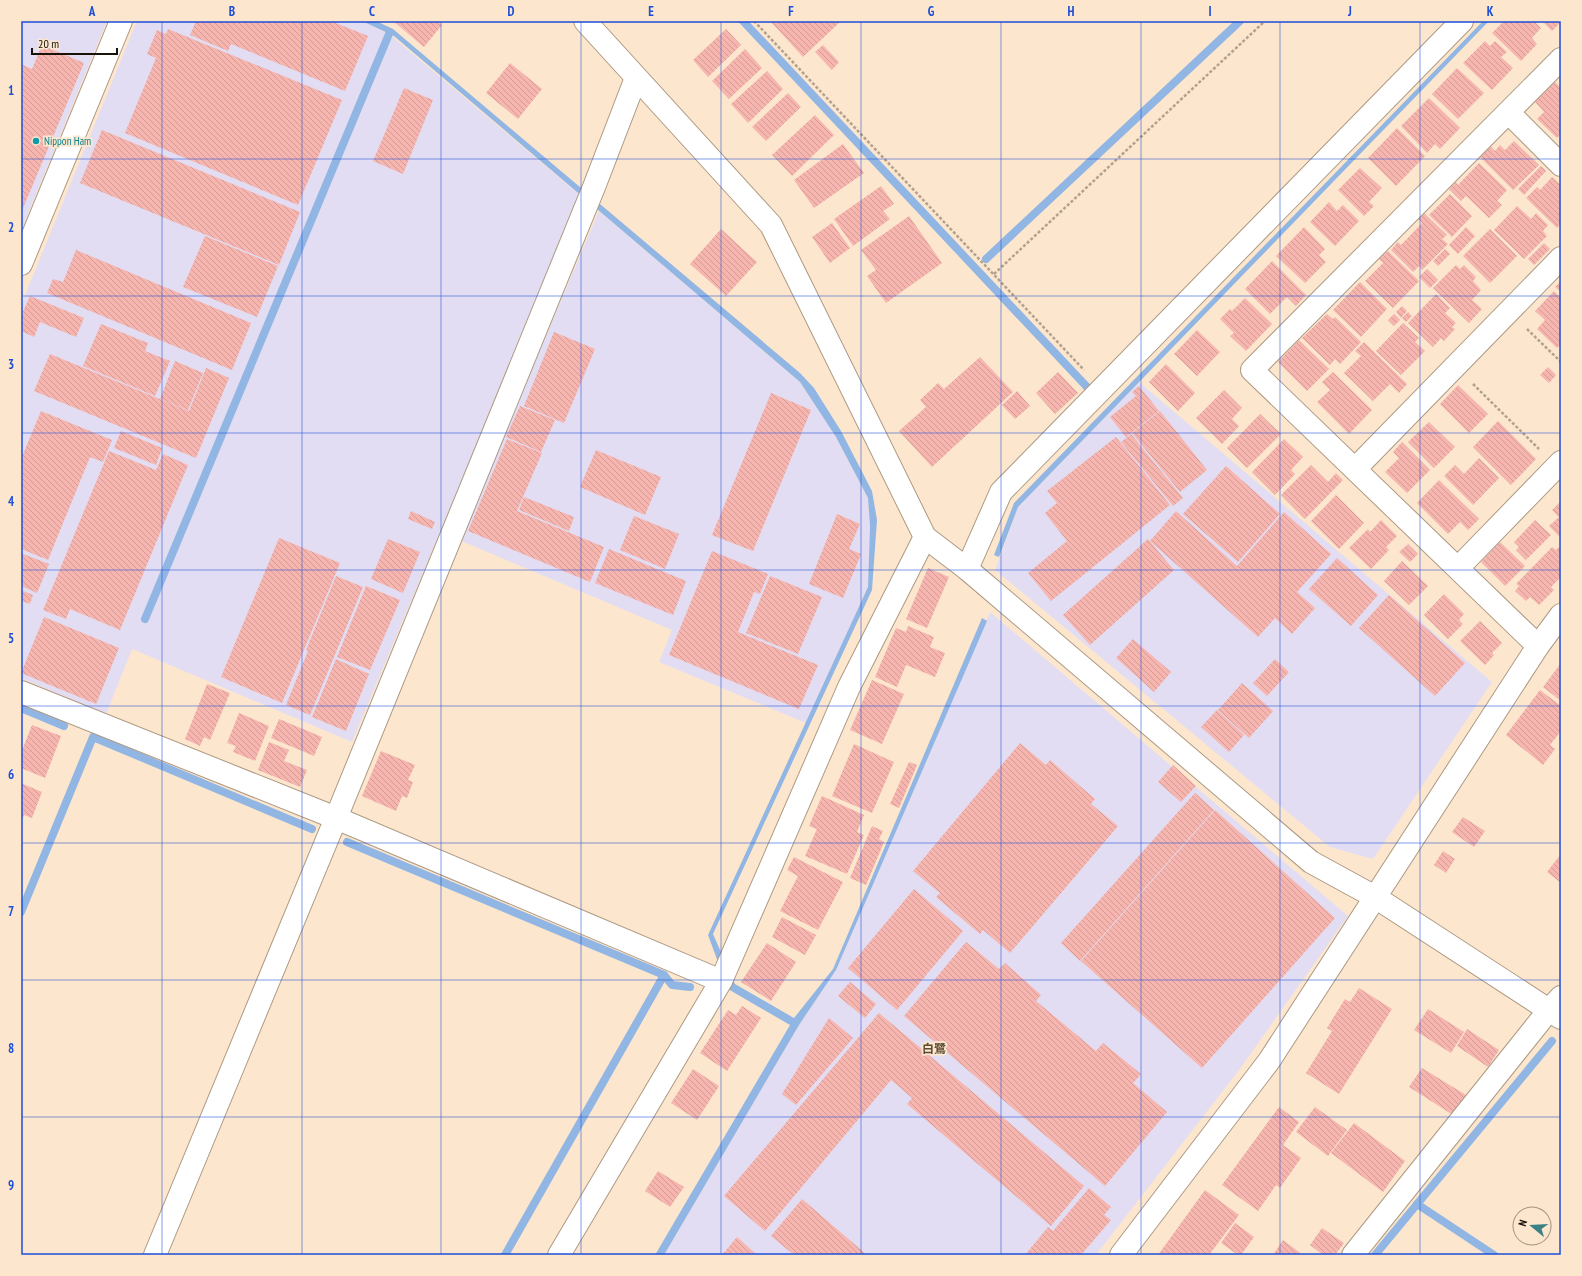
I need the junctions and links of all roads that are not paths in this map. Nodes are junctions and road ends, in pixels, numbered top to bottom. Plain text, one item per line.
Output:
1 (121, 21) edge
2 (585, 21) edge
3 (1462, 21) edge
4 (1561, 59) edge
5 (636, 78) junction
6 (1509, 113) junction
7 (1561, 165) edge
8 (1561, 258) edge
9 (21, 264) edge
10 (1559, 464) edge
11 (1355, 469) junction
12 (925, 537) junction
13 (967, 568) junction
14 (1458, 568) junction
15 (1561, 616) edge
16 (1538, 646) junction
17 (21, 692) edge
18 (336, 818) junction
19 (1375, 897) junction
20 (725, 972) junction
21 (1557, 1008) edge
22 (155, 1255) edge
23 (559, 1255) edge
24 (1121, 1255) edge
25 (1352, 1255) edge

1 - 9 street
2 - 5 street
3 - 13 street
4 - 6 street
5 - 12 street
5 - 18 street
6 - 7 street
6 - 11 street
8 - 11 street
10 - 14 street
11 - 14 street
12 - 13 street
12 - 20 street
13 - 19 street
14 - 16 street
15 - 16 street
16 - 19 street
17 - 18 street
18 - 20 street
18 - 22 street
19 - 21 street
19 - 24 street
20 - 23 street
21 - 25 street

